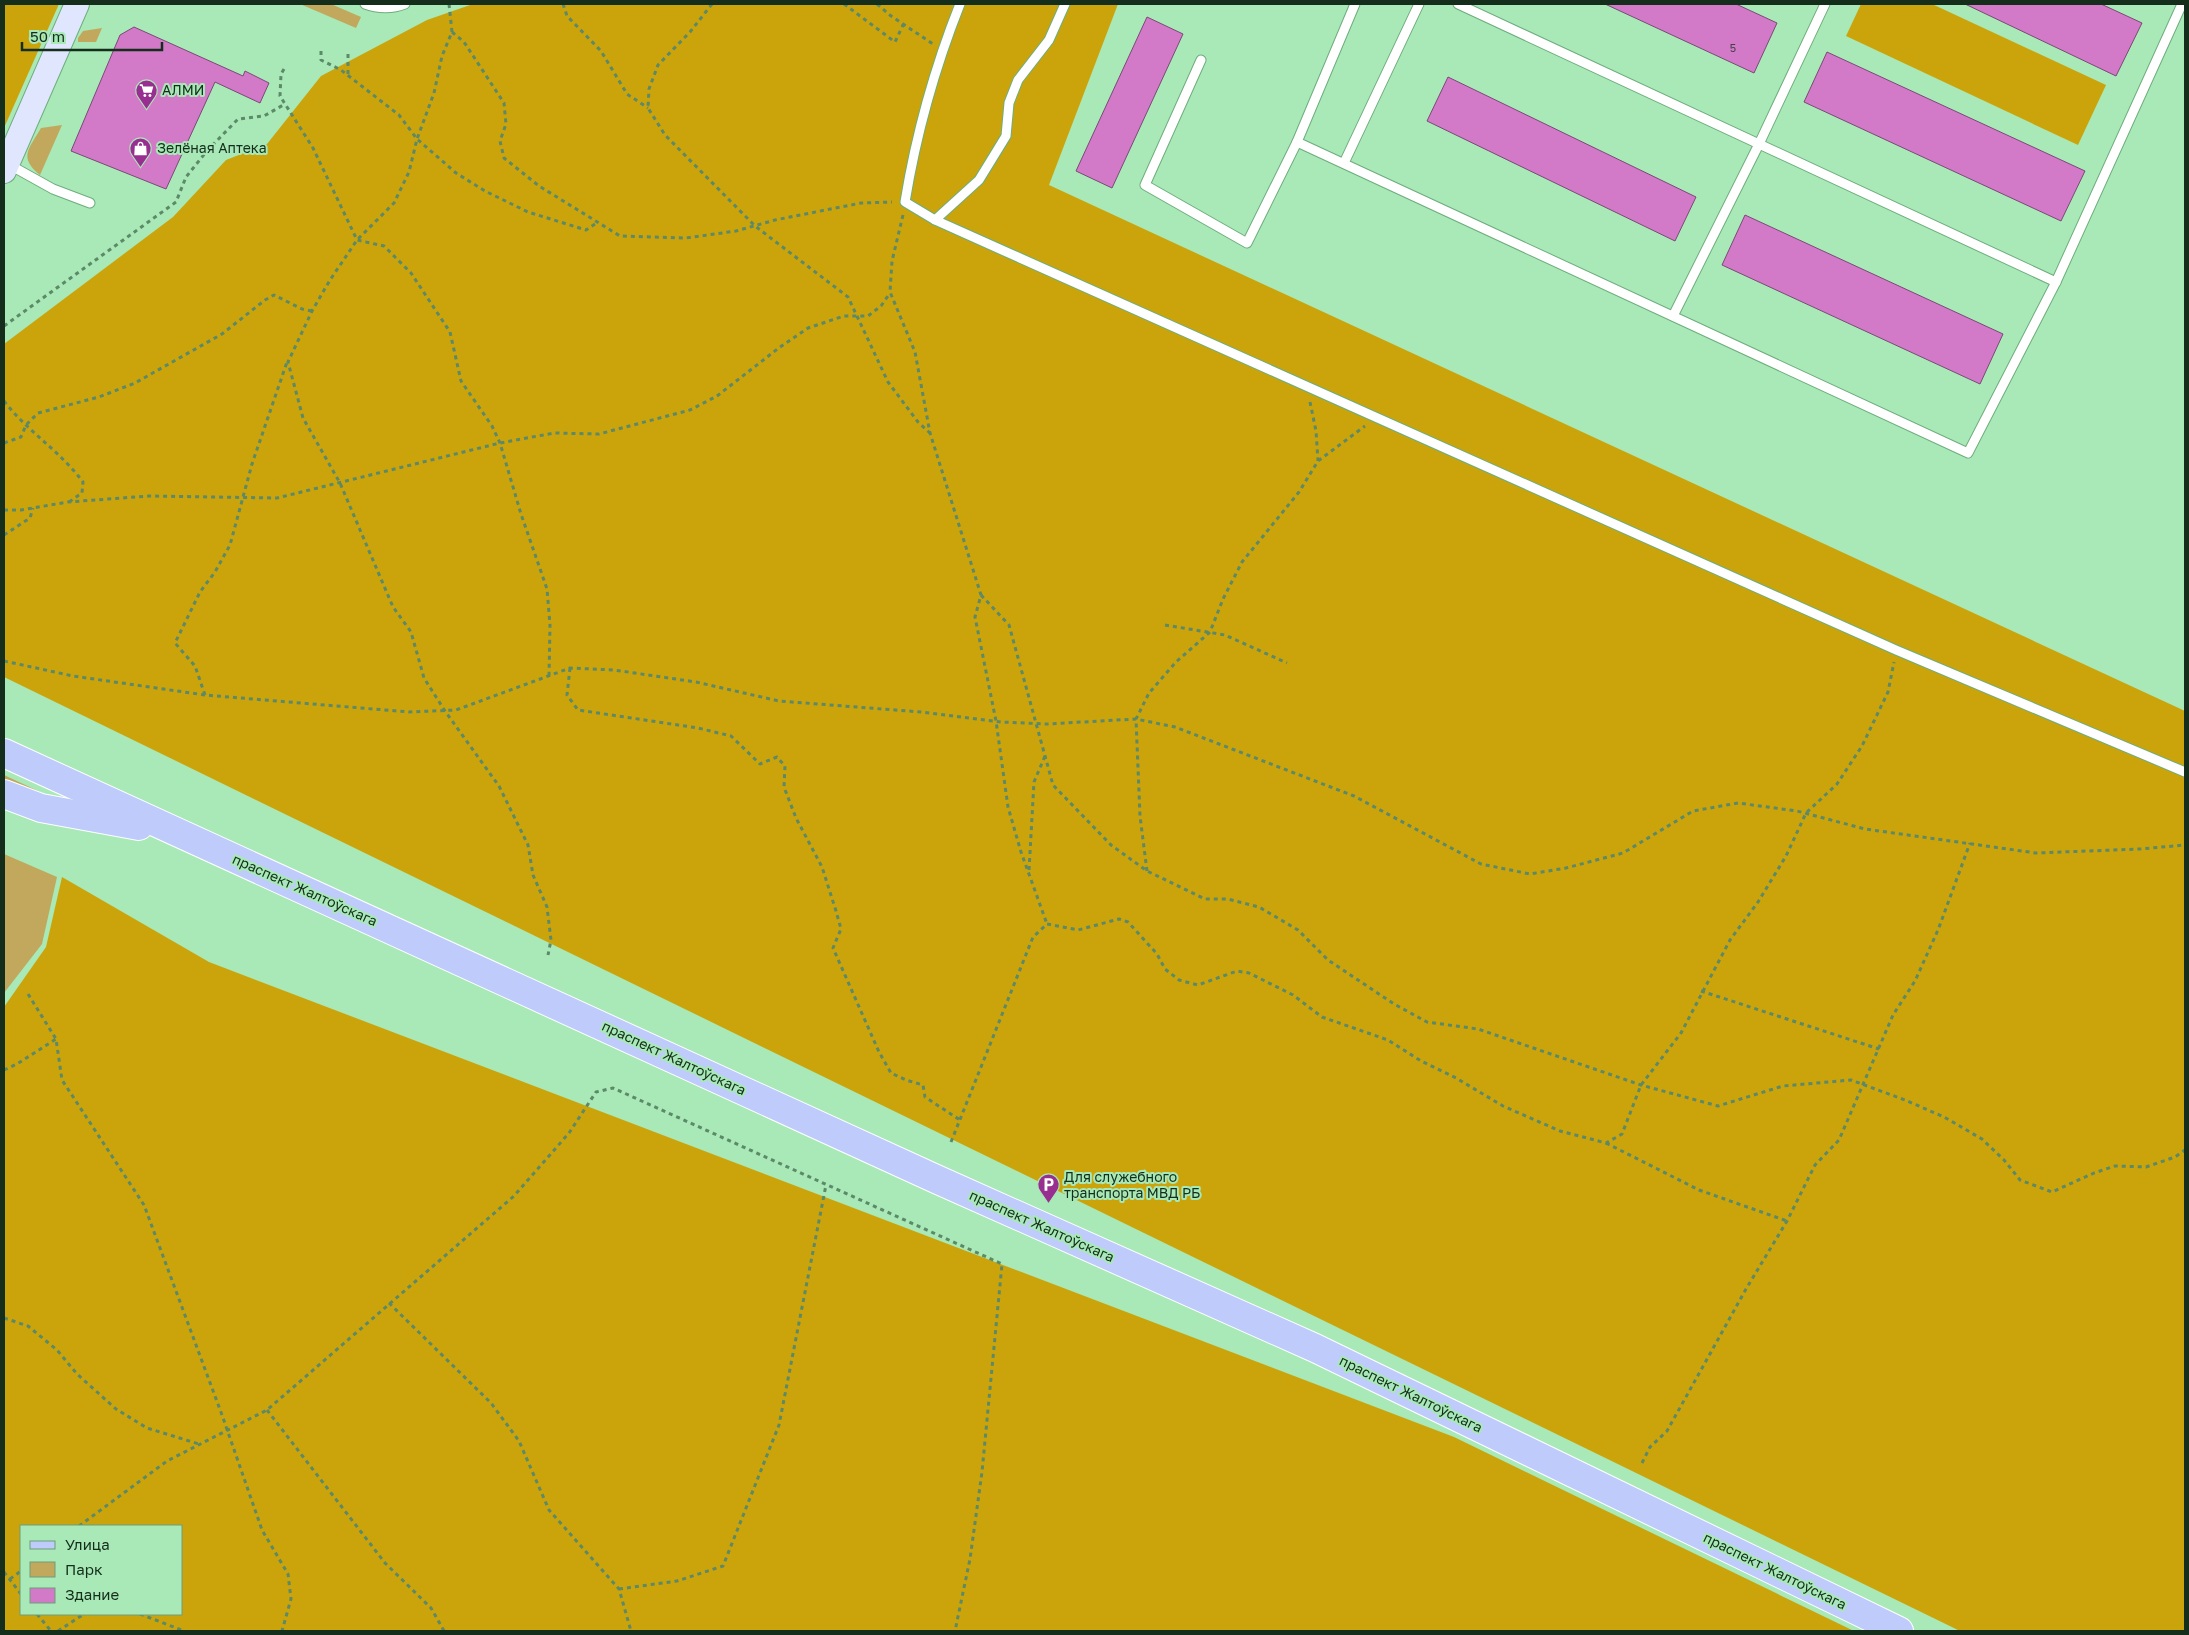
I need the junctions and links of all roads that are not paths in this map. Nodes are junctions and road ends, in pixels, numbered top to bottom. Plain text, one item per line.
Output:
1 (77, 4) edge
2 (365, 4) edge
3 (405, 4) edge
4 (960, 4) edge
5 (1065, 4) edge
6 (1356, 4) edge
7 (1419, 4) edge
8 (1458, 4) edge
9 (1825, 4) edge
10 (2182, 4) edge
11 (1200, 60) dead end
12 (1297, 142) junction
13 (1759, 144) junction
14 (1344, 163) junction
15 (5, 165) edge
16 (90, 203) dead end
17 (935, 220) junction
18 (2056, 282) junction
19 (1673, 316) junction
20 (4, 753) edge
21 (2185, 772) edge
22 (4, 794) edge
23 (180, 834) junction
24 (1899, 1631) edge

1 - 15 street
2 - 3 lane
4 - 17 lane
5 - 17 lane
6 - 12 lane
7 - 14 lane
8 - 13 lane
9 - 13 lane
10 - 18 lane
11 - 12 lane
12 - 14 lane
13 - 18 lane
13 - 19 lane
14 - 19 lane
15 - 16 lane
17 - 21 lane
18 - 19 lane
20 - 23 main road, праспект Жалтоўскага
22 - 23 main road, праспект Жалтоўскага
23 - 24 main road, праспект Жалтоўскага

